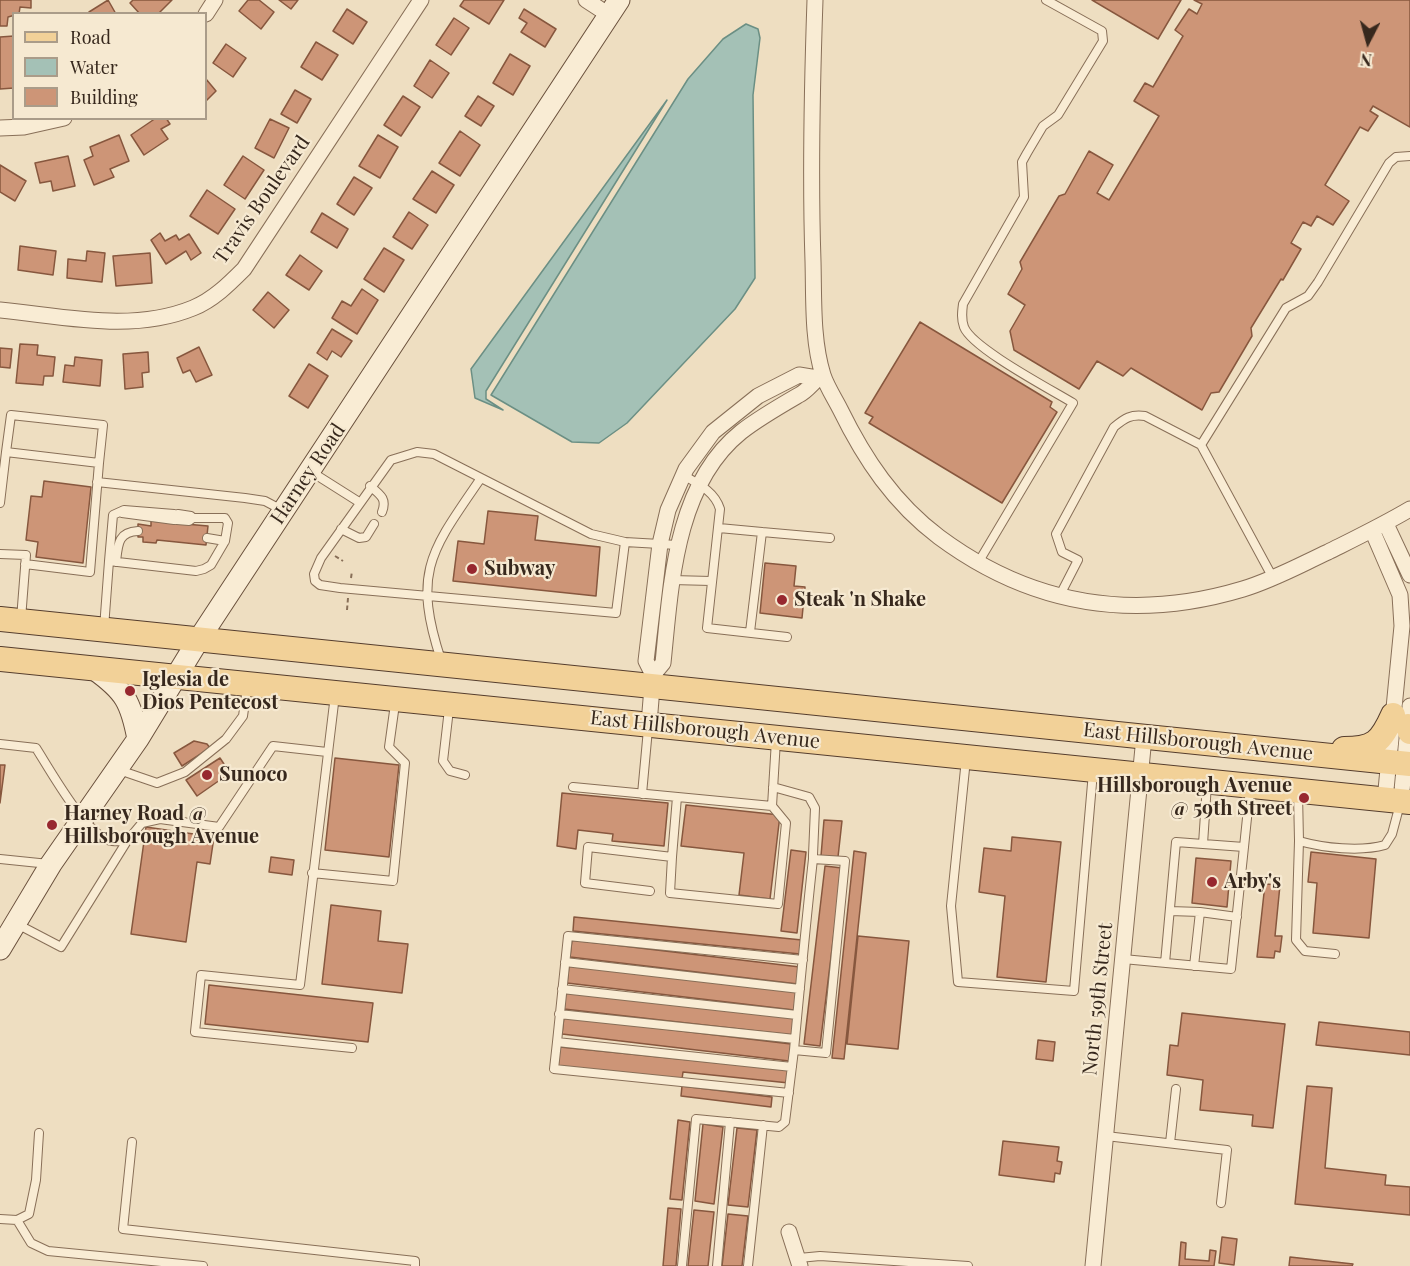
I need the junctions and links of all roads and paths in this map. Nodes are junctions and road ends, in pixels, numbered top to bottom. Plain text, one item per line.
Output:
1 (421, 0) edge
2 (586, 0) edge
3 (815, 0) edge
4 (1046, 0) edge
5 (614, 8) edge
6 (55, 120) edge
7 (0, 128) edge
8 (1410, 156) edge
9 (0, 310) edge
10 (820, 377) junction
11 (1201, 445) junction
12 (6, 452) junction
13 (99, 463) junction
14 (309, 471) junction
15 (683, 475) junction
16 (481, 478) junction
17 (98, 482) junction
18 (701, 485) junction
19 (370, 486) junction
20 (359, 502) junction
21 (0, 503) edge
22 (1410, 509) edge
23 (284, 510) junction
24 (382, 512) dead end
25 (374, 524) dead end
26 (1386, 524) junction
27 (719, 528) junction
28 (340, 529) junction
29 (1372, 530) junction
30 (138, 531) dead end
31 (762, 532) junction
32 (207, 538) dead end
33 (830, 538) dead end
34 (225, 541) junction
35 (625, 542) junction
36 (660, 544) junction
37 (677, 545) junction
38 (0, 554) edge
39 (113, 562) junction
40 (978, 562) junction
41 (25, 564) junction
42 (1410, 575) edge
43 (1273, 578) junction
44 (671, 580) junction
45 (711, 581) junction
46 (1405, 594) edge
47 (427, 596) junction
48 (1059, 597) junction
49 (11, 620) edge
50 (104, 629) junction
51 (750, 632) junction
52 (788, 637) dead end
53 (199, 639) junction
54 (0, 659) edge
55 (442, 664) junction
56 (94, 669) junction
57 (174, 677) junction
58 (653, 681) junction
59 (247, 684) junction
60 (335, 693) junction
61 (396, 699) junction
62 (449, 704) junction
63 (1405, 720) edge
64 (649, 724) junction
65 (1144, 737) junction
66 (138, 738) junction
67 (776, 738) junction
68 (0, 744) edge
69 (327, 752) junction
70 (1306, 753) junction
71 (966, 758) junction
72 (1401, 763) edge
73 (117, 770) junction
74 (1093, 771) junction
75 (465, 775) dead end
76 (1141, 776) junction
77 (1207, 782) junction
78 (1251, 786) junction
79 (573, 787) dead end
80 (773, 787) junction
81 (1298, 791) junction
82 (642, 794) junction
83 (677, 797) junction
84 (1399, 801) edge
85 (772, 806) junction
86 (84, 820) junction
87 (127, 841) junction
88 (1299, 841) junction
89 (1203, 844) junction
90 (1244, 847) junction
91 (672, 857) junction
92 (0, 859) edge
93 (813, 859) junction
94 (51, 864) junction
95 (312, 873) junction
96 (650, 891) dead end
97 (1170, 911) junction
98 (1200, 912) junction
99 (1237, 917) junction
100 (15, 923) junction
101 (0, 948) edge
102 (1335, 954) dead end
103 (1123, 959) junction
104 (803, 960) junction
105 (565, 962) junction
106 (1165, 963) junction
107 (1194, 966) junction
108 (562, 988) junction
109 (800, 989) junction
110 (559, 1014) junction
111 (797, 1015) junction
112 (795, 1039) junction
113 (557, 1042) junction
114 (352, 1048) dead end
115 (794, 1050) junction
116 (792, 1067) junction
117 (1176, 1089) dead end
118 (789, 1093) junction
119 (730, 1122) junction
120 (763, 1125) junction
121 (39, 1133) dead end
122 (1106, 1136) junction
123 (132, 1142) dead end
124 (1170, 1143) junction
125 (1221, 1203) dead end
126 (0, 1219) edge
127 (17, 1220) junction
128 (789, 1232) dead end
129 (799, 1262) edge
130 (202, 1266) edge
131 (415, 1266) edge
132 (682, 1266) edge
133 (717, 1266) edge
134 (748, 1266) edge
135 (968, 1266) edge
136 (1094, 1266) edge

1 - 9 street, Travis Boulevard
2 - 5 street
3 - 10 street
4 - 40 lane
5 - 14 street, Harney Road
6 - 7 street
8 - 11 lane
10 - 15 street
10 - 18 street
10 - 40 street
11 - 43 lane
11 - 48 lane
12 - 13 lane
12 - 13 lane
12 - 21 lane
13 - 17 lane
14 - 20 lane
14 - 23 street, Harney Road
15 - 18 lane
15 - 36 street
16 - 19 lane
16 - 35 lane
16 - 47 lane
17 - 23 lane
17 - 41 lane
18 - 27 lane
18 - 37 street
19 - 20 lane
19 - 24 lane
20 - 28 lane
22 - 26 street
23 - 53 street, Harney Road
25 - 28 lane
26 - 29 street
26 - 42 street
27 - 31 lane
27 - 45 lane
28 - 47 lane
29 - 43 street
29 - 46 street
30 - 39 lane
31 - 33 lane
31 - 51 lane
32 - 34 lane
34 - 39 lane
34 - 39 lane
35 - 36 lane
35 - 47 lane
36 - 37 lane
36 - 58 street
37 - 44 street
38 - 41 lane
39 - 50 lane
40 - 48 street
41 - 49 lane
43 - 48 street
44 - 45 lane
44 - 58 street
45 - 51 lane
46 - 63 street
47 - 55 lane
49 - 50 main road, East Hillsborough Avenue
50 - 53 main road, East Hillsborough Avenue
51 - 52 lane
53 - 55 main road, East Hillsborough Avenue
53 - 57 street, Harney Road
54 - 56 main road, East Hillsborough Avenue
55 - 58 main road, East Hillsborough Avenue
56 - 57 main road, East Hillsborough Avenue
56 - 66 street
57 - 59 main road, East Hillsborough Avenue
57 - 66 street, Harney Road
58 - 64 street
58 - 65 main road, East Hillsborough Avenue
59 - 60 main road, East Hillsborough Avenue
59 - 73 lane
60 - 61 main road, East Hillsborough Avenue
60 - 69 lane
61 - 62 main road, East Hillsborough Avenue
61 - 95 lane
62 - 64 main road, East Hillsborough Avenue
62 - 75 lane
63 - 70 main road
63 - 72 street
64 - 67 main road, East Hillsborough Avenue
64 - 82 lane
65 - 70 main road, East Hillsborough Avenue
65 - 76 street, North 59th Street
66 - 73 street, Harney Road
67 - 71 main road, East Hillsborough Avenue
67 - 80 lane
68 - 86 lane
69 - 87 lane
69 - 95 lane
70 - 72 main road, East Hillsborough Avenue
71 - 74 main road, East Hillsborough Avenue
71 - 74 lane
72 - 84 street
73 - 86 street, Harney Road
74 - 76 main road, East Hillsborough Avenue
76 - 77 main road, East Hillsborough Avenue
76 - 103 street, North 59th Street
77 - 78 main road, East Hillsborough Avenue
77 - 89 lane
78 - 81 main road, East Hillsborough Avenue
78 - 90 lane
79 - 82 lane
80 - 85 lane
80 - 93 lane
81 - 84 main road, East Hillsborough Avenue
81 - 88 lane
82 - 83 lane
83 - 85 lane
83 - 91 lane
84 - 88 lane
85 - 91 lane
86 - 87 lane
86 - 94 street, Harney Road
87 - 100 lane
88 - 102 lane
89 - 90 lane
89 - 97 lane
90 - 99 lane
91 - 96 lane
92 - 94 lane
93 - 104 lane
93 - 115 lane
94 - 100 street, Harney Road
95 - 114 lane
97 - 98 lane
97 - 106 lane
98 - 99 lane
98 - 107 lane
99 - 107 lane
100 - 101 street, Harney Road
103 - 106 lane
103 - 122 street, North 59th Street
104 - 105 lane
104 - 109 lane
105 - 108 lane
105 - 109 lane
106 - 107 lane
108 - 110 lane
108 - 111 lane
109 - 111 lane
110 - 112 lane
110 - 113 lane
111 - 112 lane
112 - 115 lane
113 - 116 lane
113 - 118 lane
115 - 116 lane
116 - 118 lane
117 - 124 lane
118 - 120 lane
119 - 120 lane
119 - 132 lane
119 - 133 lane
120 - 134 lane
121 - 127 lane
122 - 124 lane
122 - 136 street, North 59th Street
123 - 131 lane
124 - 125 lane
126 - 127 lane
127 - 130 lane
128 - 129 street
129 - 135 lane

